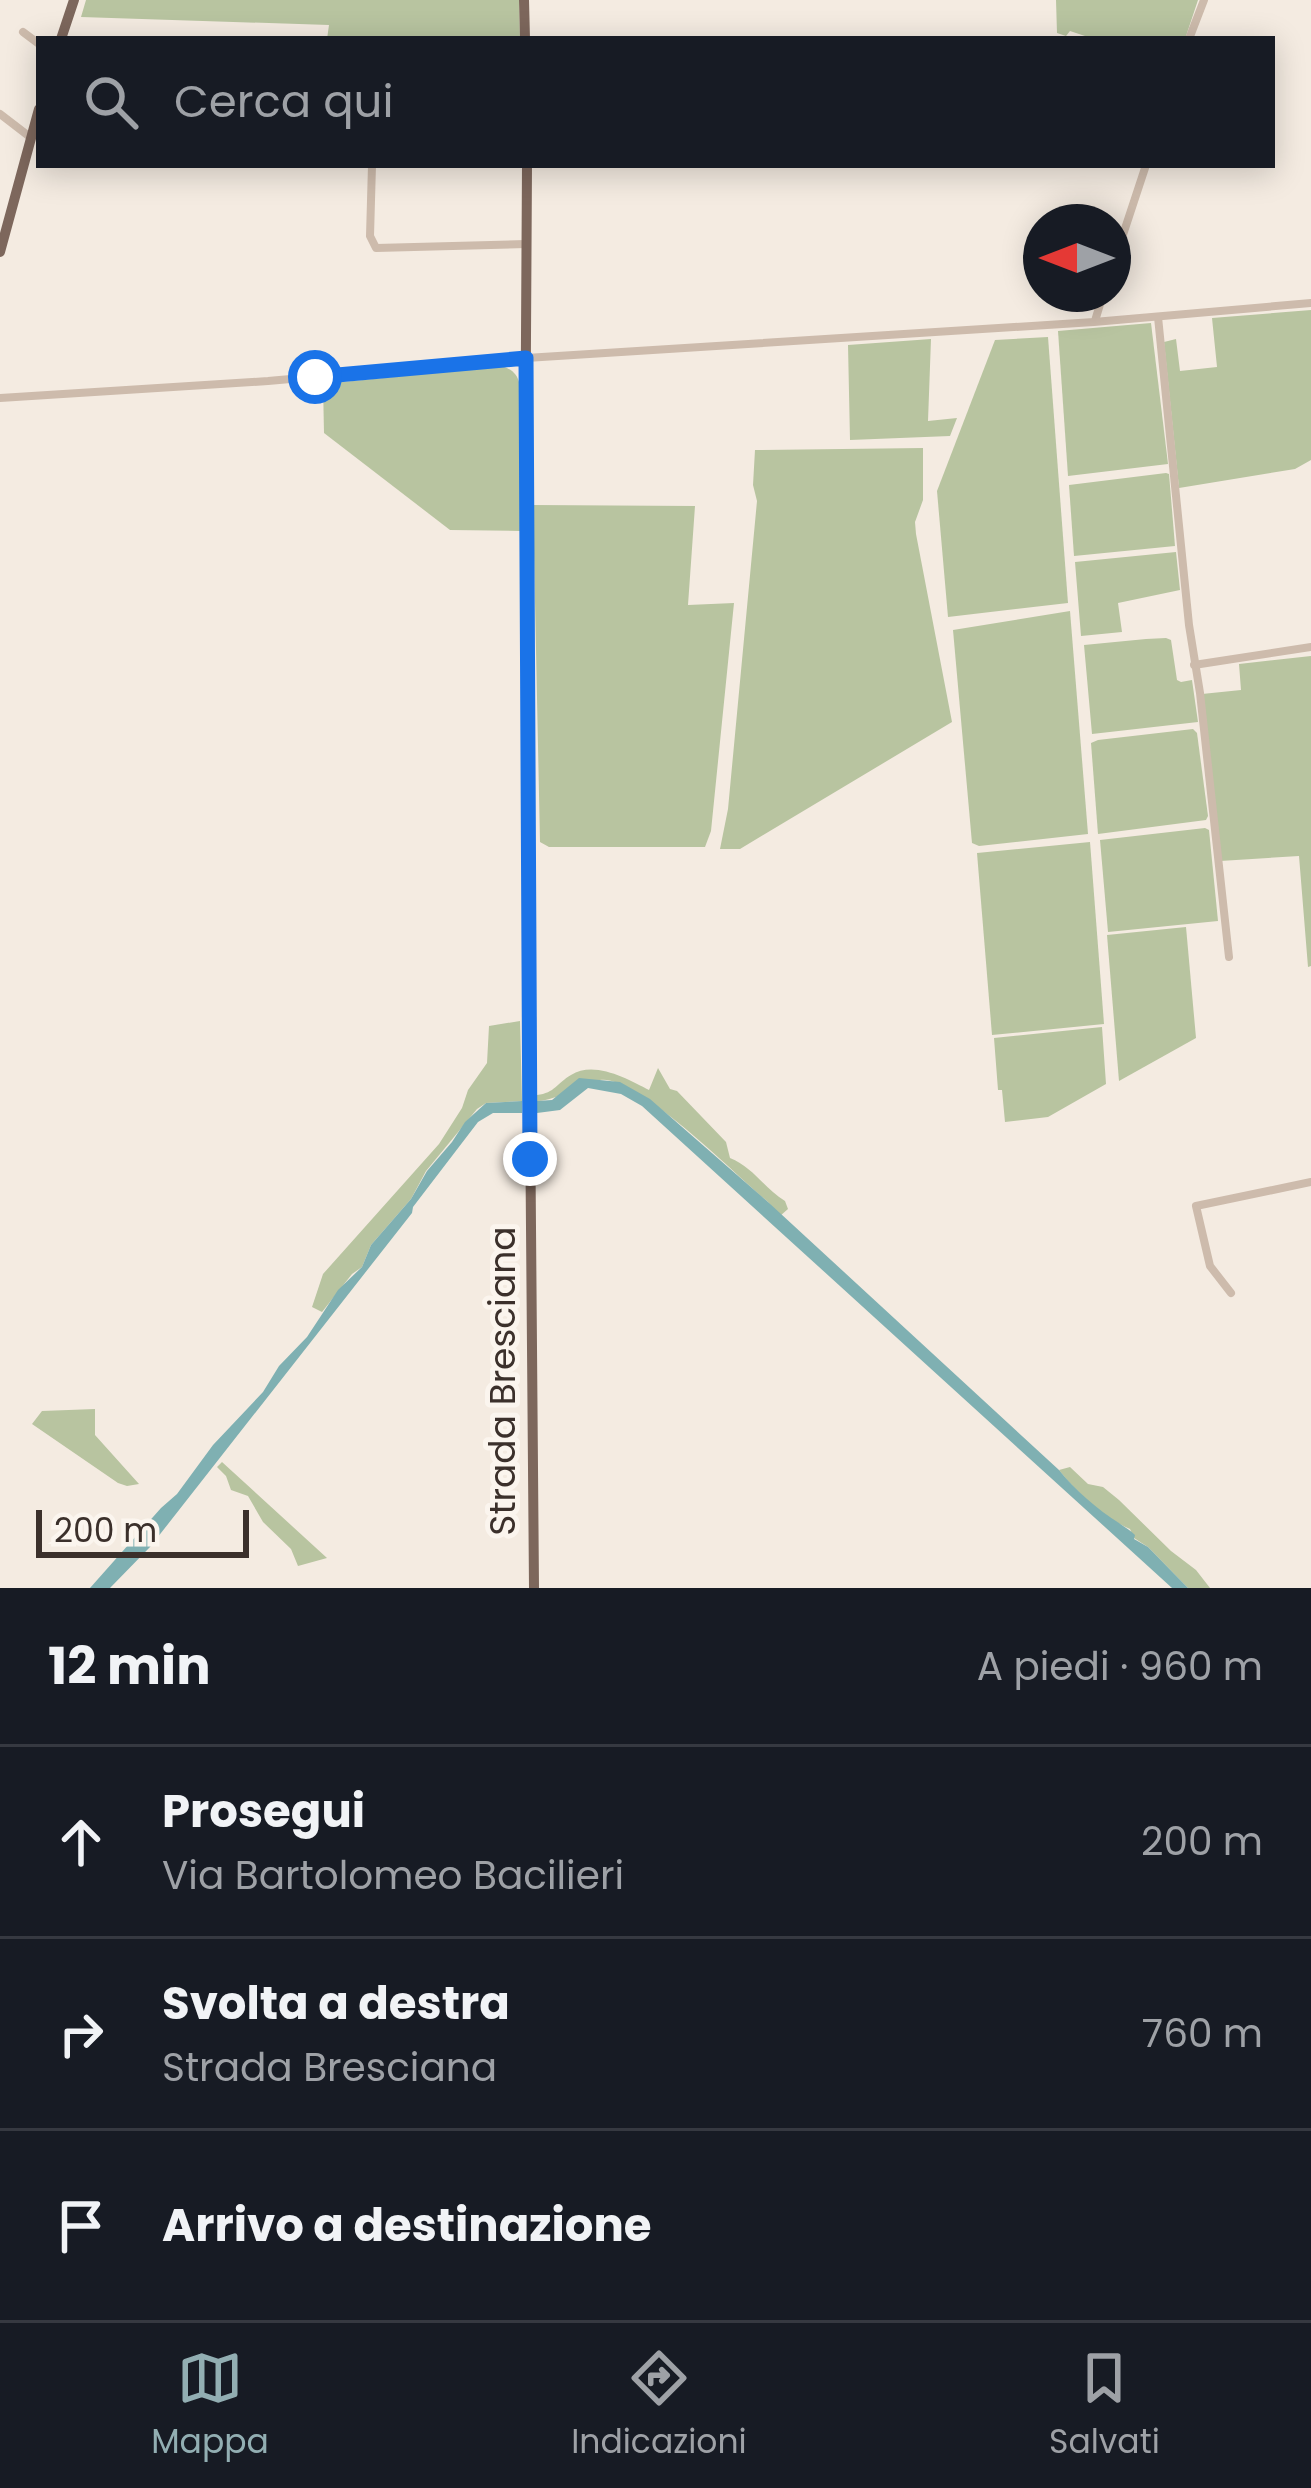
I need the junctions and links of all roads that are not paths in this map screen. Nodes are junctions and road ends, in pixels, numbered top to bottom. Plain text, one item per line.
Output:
1 (74, 0) edge
2 (524, 0) edge
3 (1204, 0) edge
4 (23, 32) dead end
5 (62, 36) edge
6 (525, 36) edge
7 (1190, 36) edge
8 (36, 42) edge
9 (0, 114) edge
10 (36, 118) edge
11 (30, 137) junction
12 (372, 168) edge
13 (527, 168) edge
14 (1145, 168) edge
15 (1131, 210) edge
16 (527, 244) junction
17 (0, 252) edge
18 (1311, 303) edge
19 (1097, 312) edge
20 (1157, 316) junction
21 (1094, 322) junction
22 (526, 358) junction
23 (0, 398) edge
24 (1311, 647) edge
25 (1195, 665) junction
26 (1229, 957) dead end
27 (1311, 1182) edge
28 (1232, 1293) dead end
29 (534, 1588) edge

1 - 5 main road
2 - 6 main road
3 - 7 street
4 - 8 street
9 - 11 street
10 - 11 main road
11 - 17 main road
12 - 16 street
13 - 16 main road, Strada Bresciana
14 - 15 street
16 - 22 main road, Strada Bresciana
18 - 20 street
19 - 21 street
20 - 21 street
20 - 25 street
21 - 22 street
22 - 23 street
22 - 29 main road, Strada Bresciana
24 - 25 street
25 - 26 street
27 - 28 street

